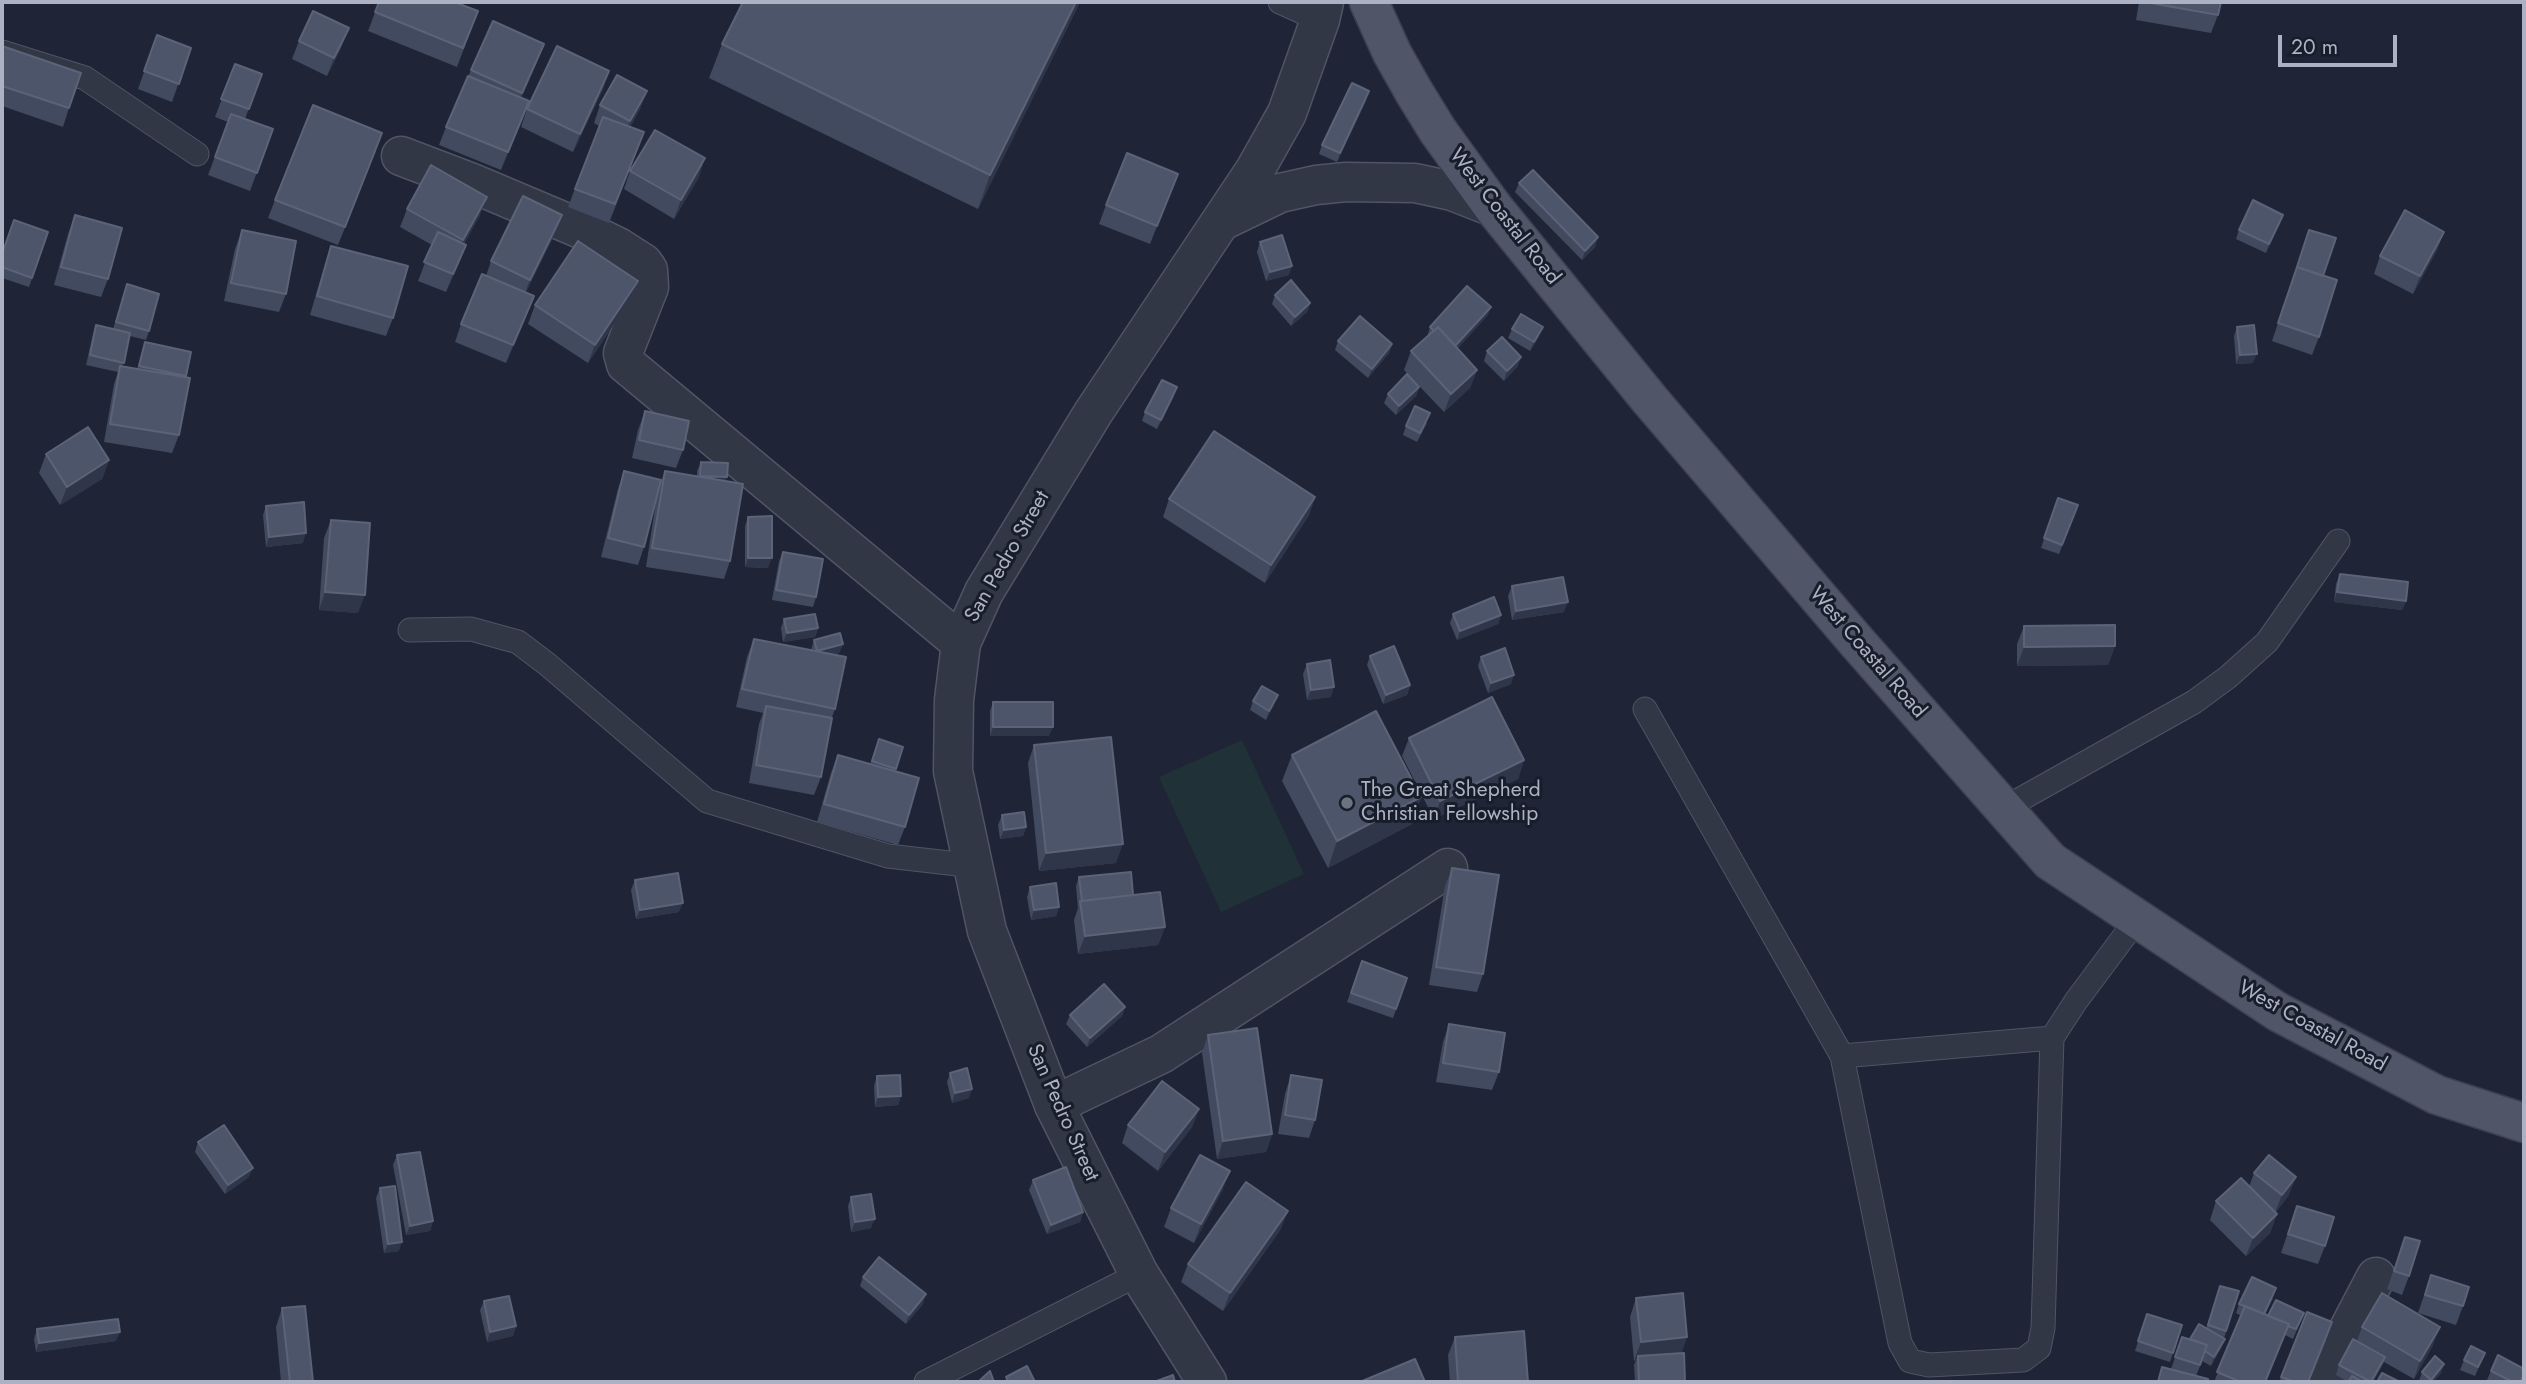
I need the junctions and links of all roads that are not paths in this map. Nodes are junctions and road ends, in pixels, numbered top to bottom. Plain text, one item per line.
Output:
1 (1280, 2) edge
2 (1369, 2) edge
3 (1322, 11) edge
4 (2, 52) edge
5 (197, 154) dead end
6 (401, 156) dead end
7 (1493, 207) junction
8 (1222, 221) junction
9 (2338, 541) dead end
10 (410, 630) dead end
11 (961, 643) junction
12 (1645, 709) dead end
13 (2003, 809) junction
14 (975, 866) junction
15 (1448, 868) dead end
16 (2138, 918) junction
17 (2052, 1038) junction
18 (1843, 1056) junction
19 (1054, 1105) junction
20 (2524, 1123) edge
21 (1139, 1274) junction
22 (2376, 1277) dead end
23 (926, 1382) edge
24 (1207, 1382) edge
25 (2321, 1382) edge

1 - 3 lane
2 - 7 main road, West Coastal Road
3 - 8 street, San Pedro Street
4 - 5 lane
6 - 11 street
7 - 8 street
7 - 13 main road, West Coastal Road
8 - 11 street, San Pedro Street
9 - 13 lane
10 - 14 lane
11 - 14 street, San Pedro Street
12 - 18 lane
13 - 16 main road, West Coastal Road
14 - 19 street, San Pedro Street
15 - 19 street
16 - 17 lane
16 - 20 main road, West Coastal Road
17 - 18 lane
17 - 18 lane
19 - 21 street, San Pedro Street
21 - 23 lane
21 - 24 street, San Pedro Street
22 - 25 street

